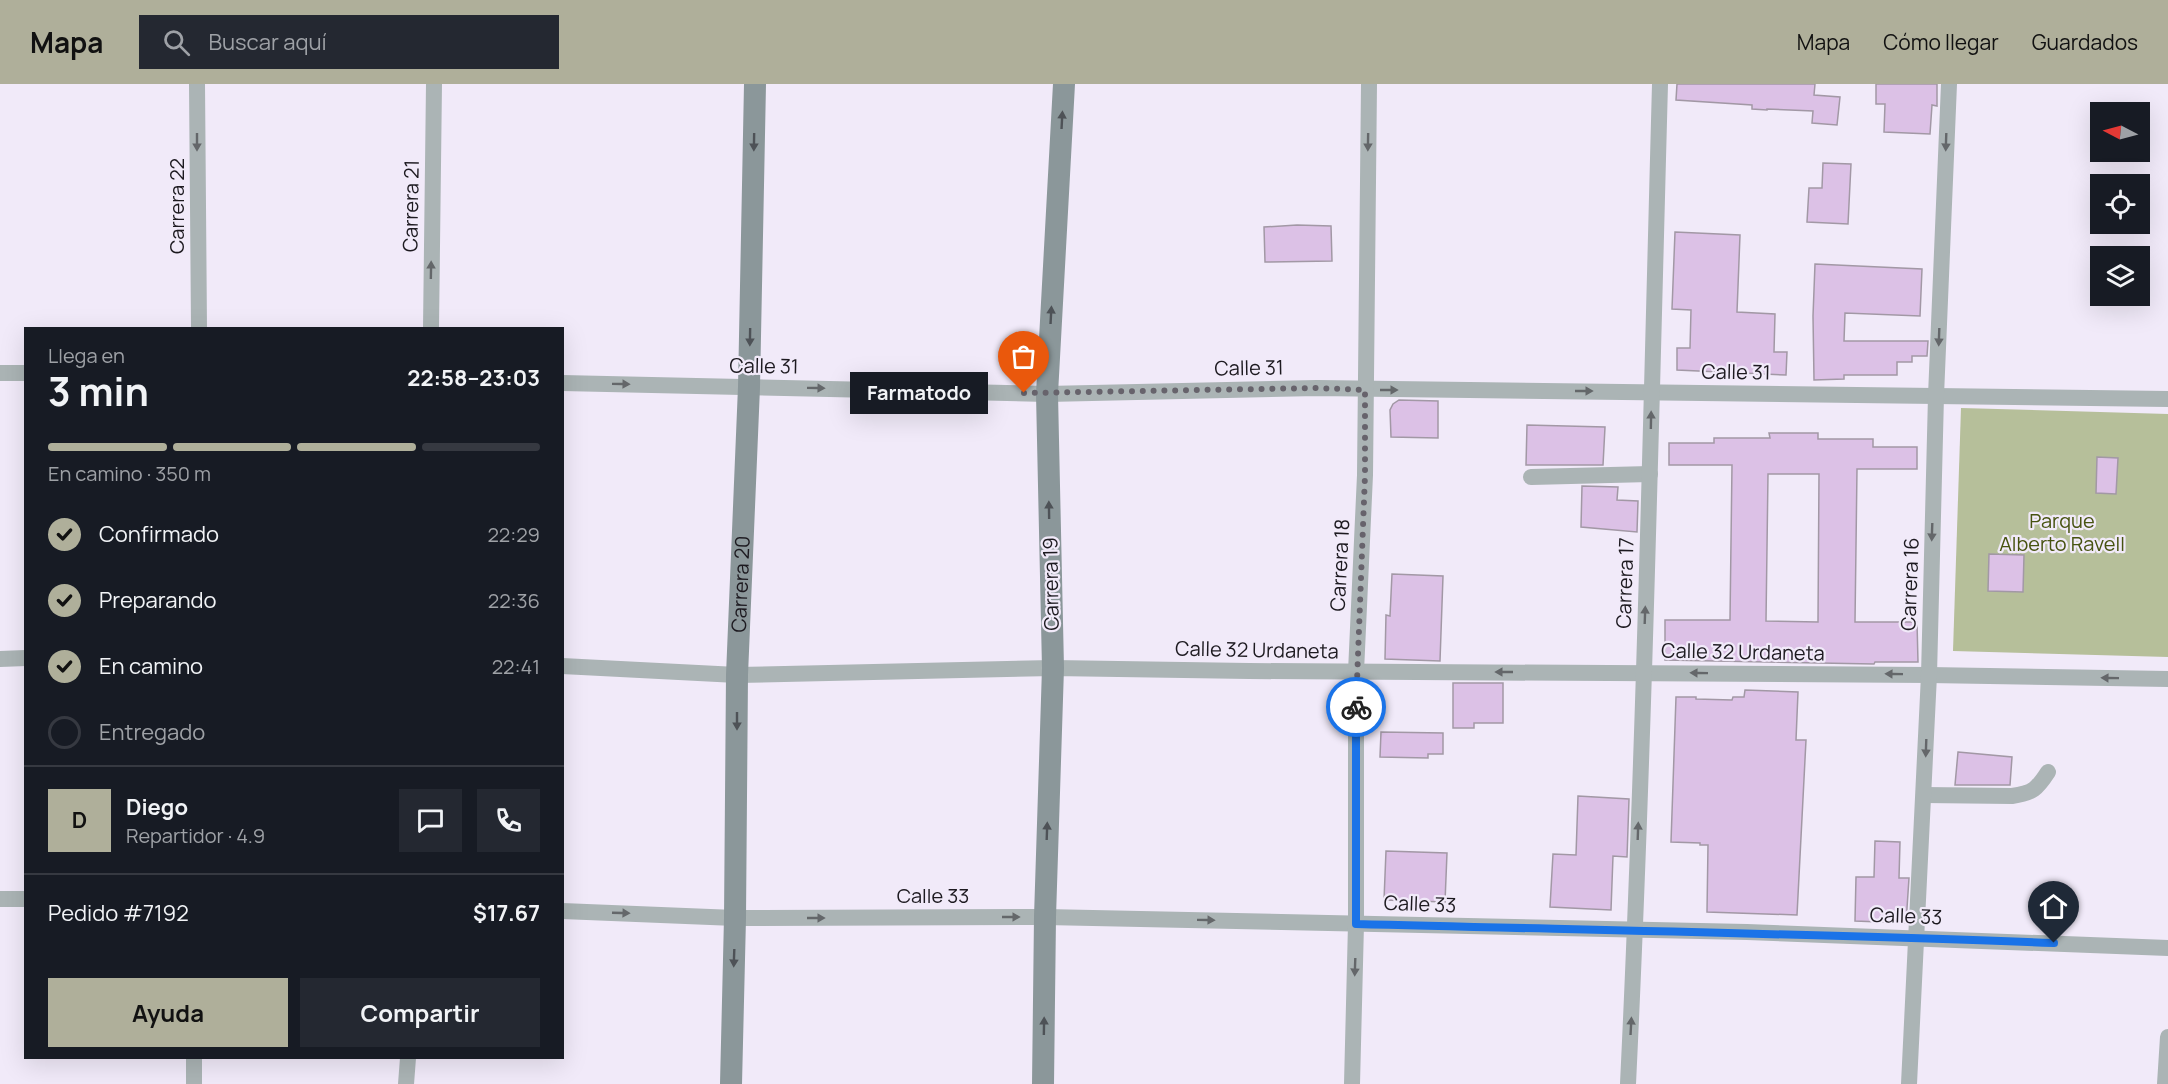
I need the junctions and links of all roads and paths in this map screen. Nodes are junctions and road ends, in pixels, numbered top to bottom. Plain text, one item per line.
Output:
1 (197, 84) edge
2 (434, 84) edge
3 (755, 84) edge
4 (1064, 84) edge
5 (1369, 84) edge
6 (1660, 84) edge
7 (1949, 84) edge
8 (199, 327) edge
9 (430, 327) edge
10 (0, 373) edge
11 (24, 373) edge
12 (564, 383) edge
13 (749, 387) junction
14 (1365, 390) junction
15 (1652, 391) junction
16 (1047, 394) junction
17 (1936, 396) junction
18 (2168, 399) edge
19 (1650, 474) junction
20 (1531, 477) dead end
21 (0, 658) edge
22 (24, 658) edge
23 (564, 666) edge
24 (1053, 668) junction
25 (1356, 672) junction
26 (1643, 672) junction
27 (737, 675) junction
28 (1929, 675) junction
29 (2168, 679) edge
30 (2048, 772) dead end
31 (1924, 795) junction
32 (0, 899) edge
33 (24, 899) edge
34 (564, 911) edge
35 (1044, 917) junction
36 (735, 918) junction
37 (1356, 924) junction
38 (1635, 931) junction
39 (1917, 938) junction
40 (2168, 948) edge
41 (2168, 1037) edge
42 (194, 1059) edge
43 (408, 1059) edge
44 (194, 1084) edge
45 (406, 1084) edge
46 (731, 1084) edge
47 (1043, 1084) edge
48 (1352, 1084) edge
49 (1628, 1084) edge
50 (1909, 1084) edge
51 (2165, 1084) edge

1 -> 8 street, Carrera 22
9 -> 2 street, Carrera 21
3 -> 13 street, Carrera 20
16 -> 4 street, Carrera 19
5 -> 14 street, Carrera 18
6 - 15 street, Carrera 17
7 -> 17 street, Carrera 16
10 - 11 street
12 -> 13 street, Calle 31
13 -> 16 street, Calle 31
13 - 27 street, Carrera 20
14 -> 15 street, Calle 31
14 - 16 street, Calle 31
14 - 25 street, Carrera 18
15 - 17 street, Calle 31
19 -> 15 street, Carrera 17
24 -> 16 street, Carrera 19
17 - 18 street, Calle 31
17 -> 28 street, Carrera 16
19 - 20 street
26 -> 19 street, Carrera 17
21 - 22 street
23 - 27 street, Calle 32 Urdaneta
24 - 25 street, Calle 32 Urdaneta
24 - 27 street, Calle 32 Urdaneta
35 -> 24 street, Carrera 19
26 -> 25 street, Calle 32 Urdaneta
25 - 37 street, Carrera 18
28 -> 26 street, Calle 32 Urdaneta
38 -> 26 street, Carrera 17
27 -> 36 street, Carrera 20
29 -> 28 street, Calle 32 Urdaneta
28 -> 31 street, Carrera 16
30 - 31 street
31 - 39 street, Carrera 16
32 - 33 street
34 -> 36 street, Calle 33
36 -> 35 street, Calle 33
35 -> 37 street, Calle 33
47 -> 35 street, Carrera 19
36 -> 46 street, Carrera 20
37 - 38 street, Calle 33
37 -> 48 street, Carrera 18
38 - 39 street, Calle 33
49 -> 38 street, Carrera 17
39 - 40 street, Calle 33
39 - 50 street, Carrera 16
41 - 51 street
42 - 44 street
43 - 45 street

